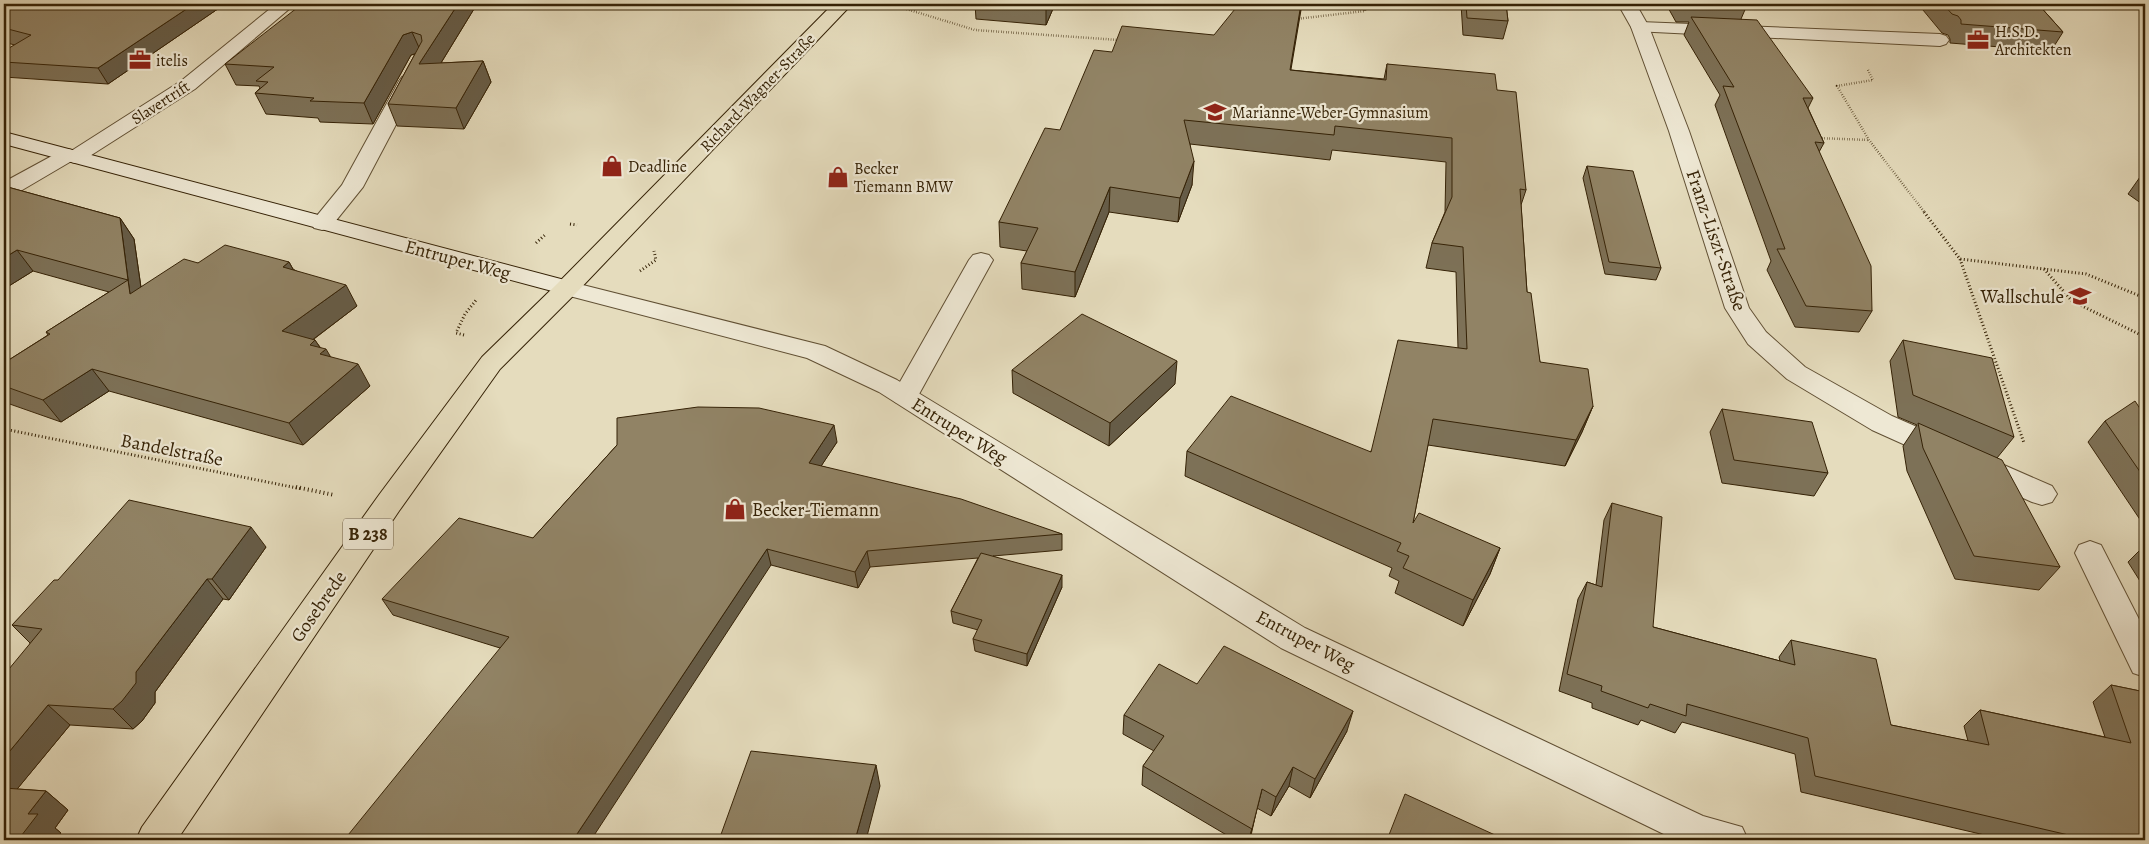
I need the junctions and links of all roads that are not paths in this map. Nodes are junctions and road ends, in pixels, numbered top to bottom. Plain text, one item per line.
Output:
1 (286, 4) edge
2 (843, 4) edge
3 (1627, 4) edge
4 (1640, 27) junction
5 (1940, 40) dead end
6 (420, 60) edge
7 (4, 138) edge
8 (71, 156) junction
9 (4, 191) edge
10 (322, 223) junction
11 (981, 260) dead end
12 (567, 288) junction
13 (906, 396) junction
14 (2042, 494) road end
15 (2090, 553) dead end
16 (2145, 663) edge
17 (155, 840) edge
18 (1729, 840) edge

1 - 8 street, Slavertrift
2 - 12 main road, Richard-Wagner-Straße / B 238
3 - 4 street, Franz-Liszt-Straße
4 - 5 street
4 - 14 street, Franz-Liszt-Straße
6 - 10 street
7 - 8 street, Entruper Weg
8 - 9 street, Slavertrift
8 - 10 street, Entruper Weg
10 - 12 street, Entruper Weg
11 - 13 street, Entruper Weg
12 - 13 street, Entruper Weg
12 - 17 main road, Gosebrede / B 238
13 - 18 street, Entruper Weg
15 - 16 street

